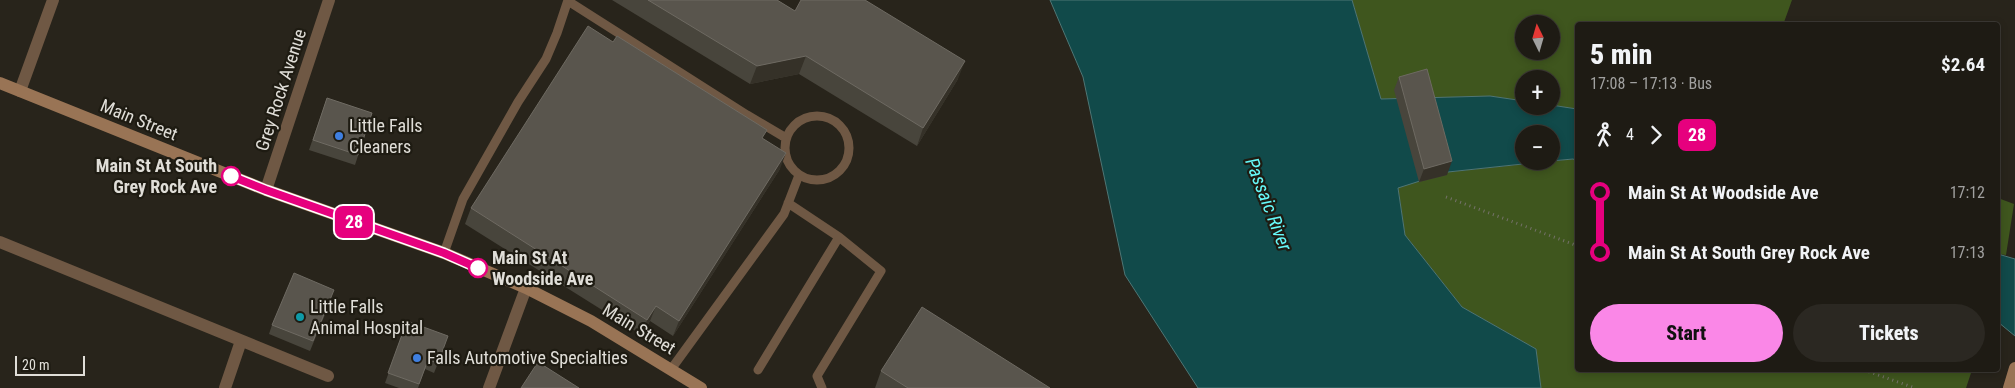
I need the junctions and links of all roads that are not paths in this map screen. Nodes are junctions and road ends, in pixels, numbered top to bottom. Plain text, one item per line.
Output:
1 (53, 0) edge
2 (329, 0) edge
3 (568, 0) edge
4 (0, 83) edge
5 (20, 91) junction
6 (786, 138) junction
7 (798, 175) junction
8 (266, 190) junction
9 (788, 203) junction
10 (839, 237) junction
11 (0, 242) edge
12 (444, 253) junction
13 (526, 288) junction
14 (242, 341) junction
15 (672, 368) junction
16 (2015, 368) edge
17 (758, 370) dead end
18 (328, 376) dead end
19 (226, 388) edge
20 (489, 388) edge
21 (701, 388) edge
22 (822, 388) edge
23 (2009, 388) edge

1 - 5 street
2 - 8 street, Grey Rock Avenue
3 - 6 lane
3 - 12 lane
4 - 5 main road, Main Street
5 - 8 main road, Main Street
6 - 7 lane
6 - 7 lane
7 - 9 lane
8 - 12 main road, Main Street
9 - 10 lane
9 - 15 lane
10 - 17 lane
10 - 22 lane
11 - 14 street
12 - 13 main road, Main Street
13 - 15 main road, Main Street
13 - 20 street
14 - 18 street
14 - 19 street
15 - 21 main road, Main Street
16 - 23 main road

